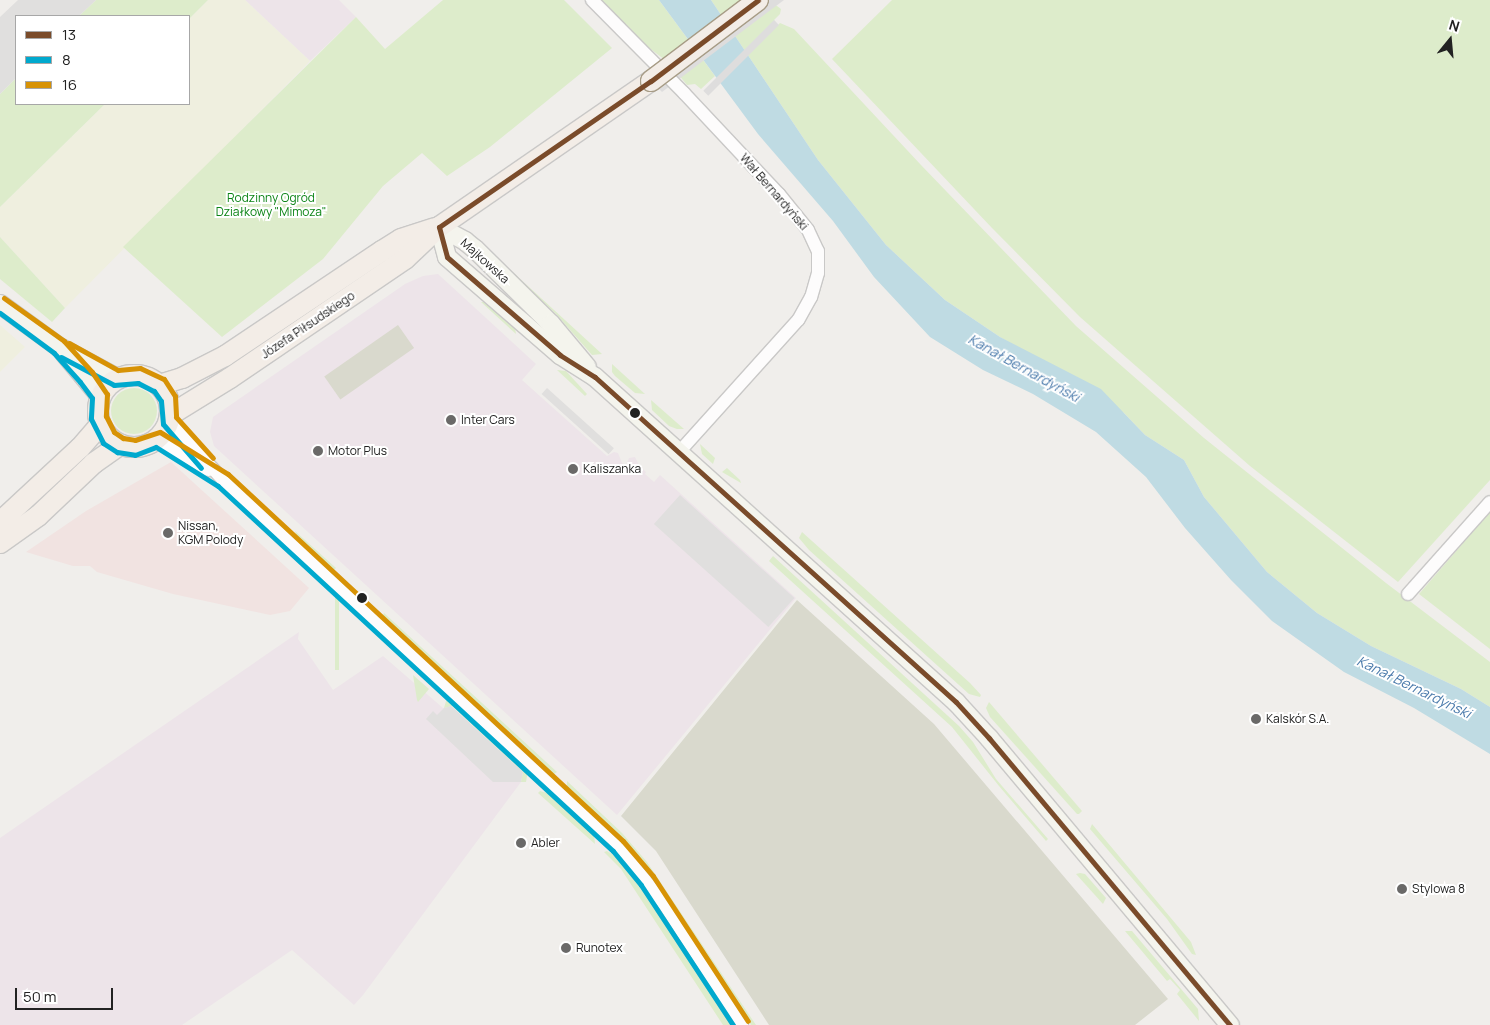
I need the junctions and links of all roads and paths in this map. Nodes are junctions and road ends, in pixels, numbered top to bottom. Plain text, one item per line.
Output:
1 (592, 0) edge
2 (758, 0) edge
3 (439, 227) junction
4 (0, 304) edge
5 (59, 347) junction
6 (595, 377) junction
7 (117, 378) junction
8 (159, 385) junction
9 (100, 396) junction
10 (170, 418) junction
11 (100, 425) junction
12 (157, 439) junction
13 (120, 445) junction
14 (679, 452) junction
15 (223, 480) junction
16 (1490, 502) edge
17 (0, 522) edge
18 (0, 543) edge
19 (1408, 594) dead end
20 (742, 1025) edge
21 (1230, 1025) edge

1 - 14 street, Wał Bernardyński
2 - 3 main road, Józefa Piłsudskiego, bridge
3 - 6 main road, Majkowska
3 - 6 main road, Majkowska
3 - 8 main road, Józefa Piłsudskiego
3 - 10 main road, Józefa Piłsudskiego
4 - 5 main road
5 - 7 main road
5 - 9 main road
6 - 14 main road, Majkowska
7 - 8 main road
7 - 9 main road
8 - 10 main road
9 - 11 main road
10 - 12 main road
10 - 15 street
11 - 13 main road
11 - 17 main road
12 - 13 main road
12 - 15 street
13 - 18 main road
14 - 21 main road, Majkowska
15 - 20 street
16 - 19 street

